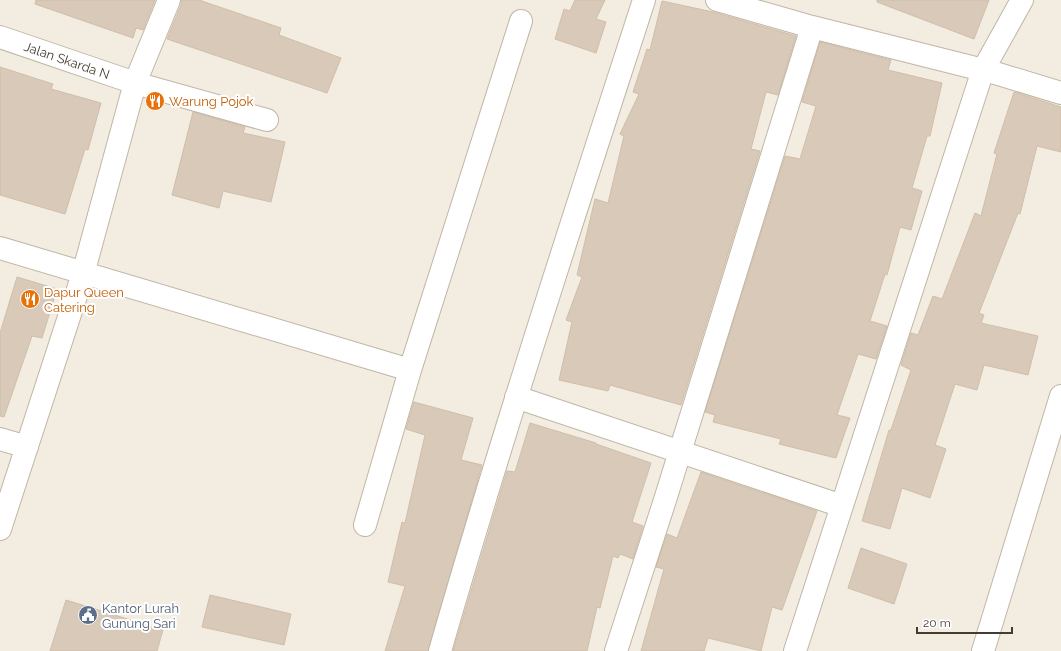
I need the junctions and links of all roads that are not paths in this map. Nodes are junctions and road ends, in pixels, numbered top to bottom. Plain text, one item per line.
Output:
1 (169, 0) edge
2 (644, 0) edge
3 (717, 0) edge
4 (1022, 0) edge
5 (521, 21) dead end
6 (812, 27) junction
7 (0, 38) edge
8 (983, 70) junction
9 (135, 84) junction
10 (1061, 93) edge
11 (267, 120) dead end
12 (0, 248) edge
13 (83, 274) junction
14 (410, 370) junction
15 (1061, 396) edge
16 (516, 397) junction
17 (0, 439) edge
18 (27, 448) junction
19 (681, 452) junction
20 (842, 506) junction
21 (365, 525) dead end
22 (0, 529) edge
23 (440, 651) edge
24 (616, 651) edge
25 (795, 651) edge
26 (983, 651) edge

1 - 9 street
2 - 16 street
3 - 6 street
4 - 8 street
5 - 14 street
6 - 8 street
6 - 19 street
7 - 9 street, Jalan Skarda N
8 - 10 street
8 - 20 street
9 - 11 street, Jalan Skarda N
9 - 13 street
12 - 13 street
13 - 14 street
13 - 18 street
14 - 21 street
15 - 26 street
16 - 19 street
16 - 23 street
17 - 18 street
18 - 22 street
19 - 20 street
19 - 24 street
20 - 25 street

